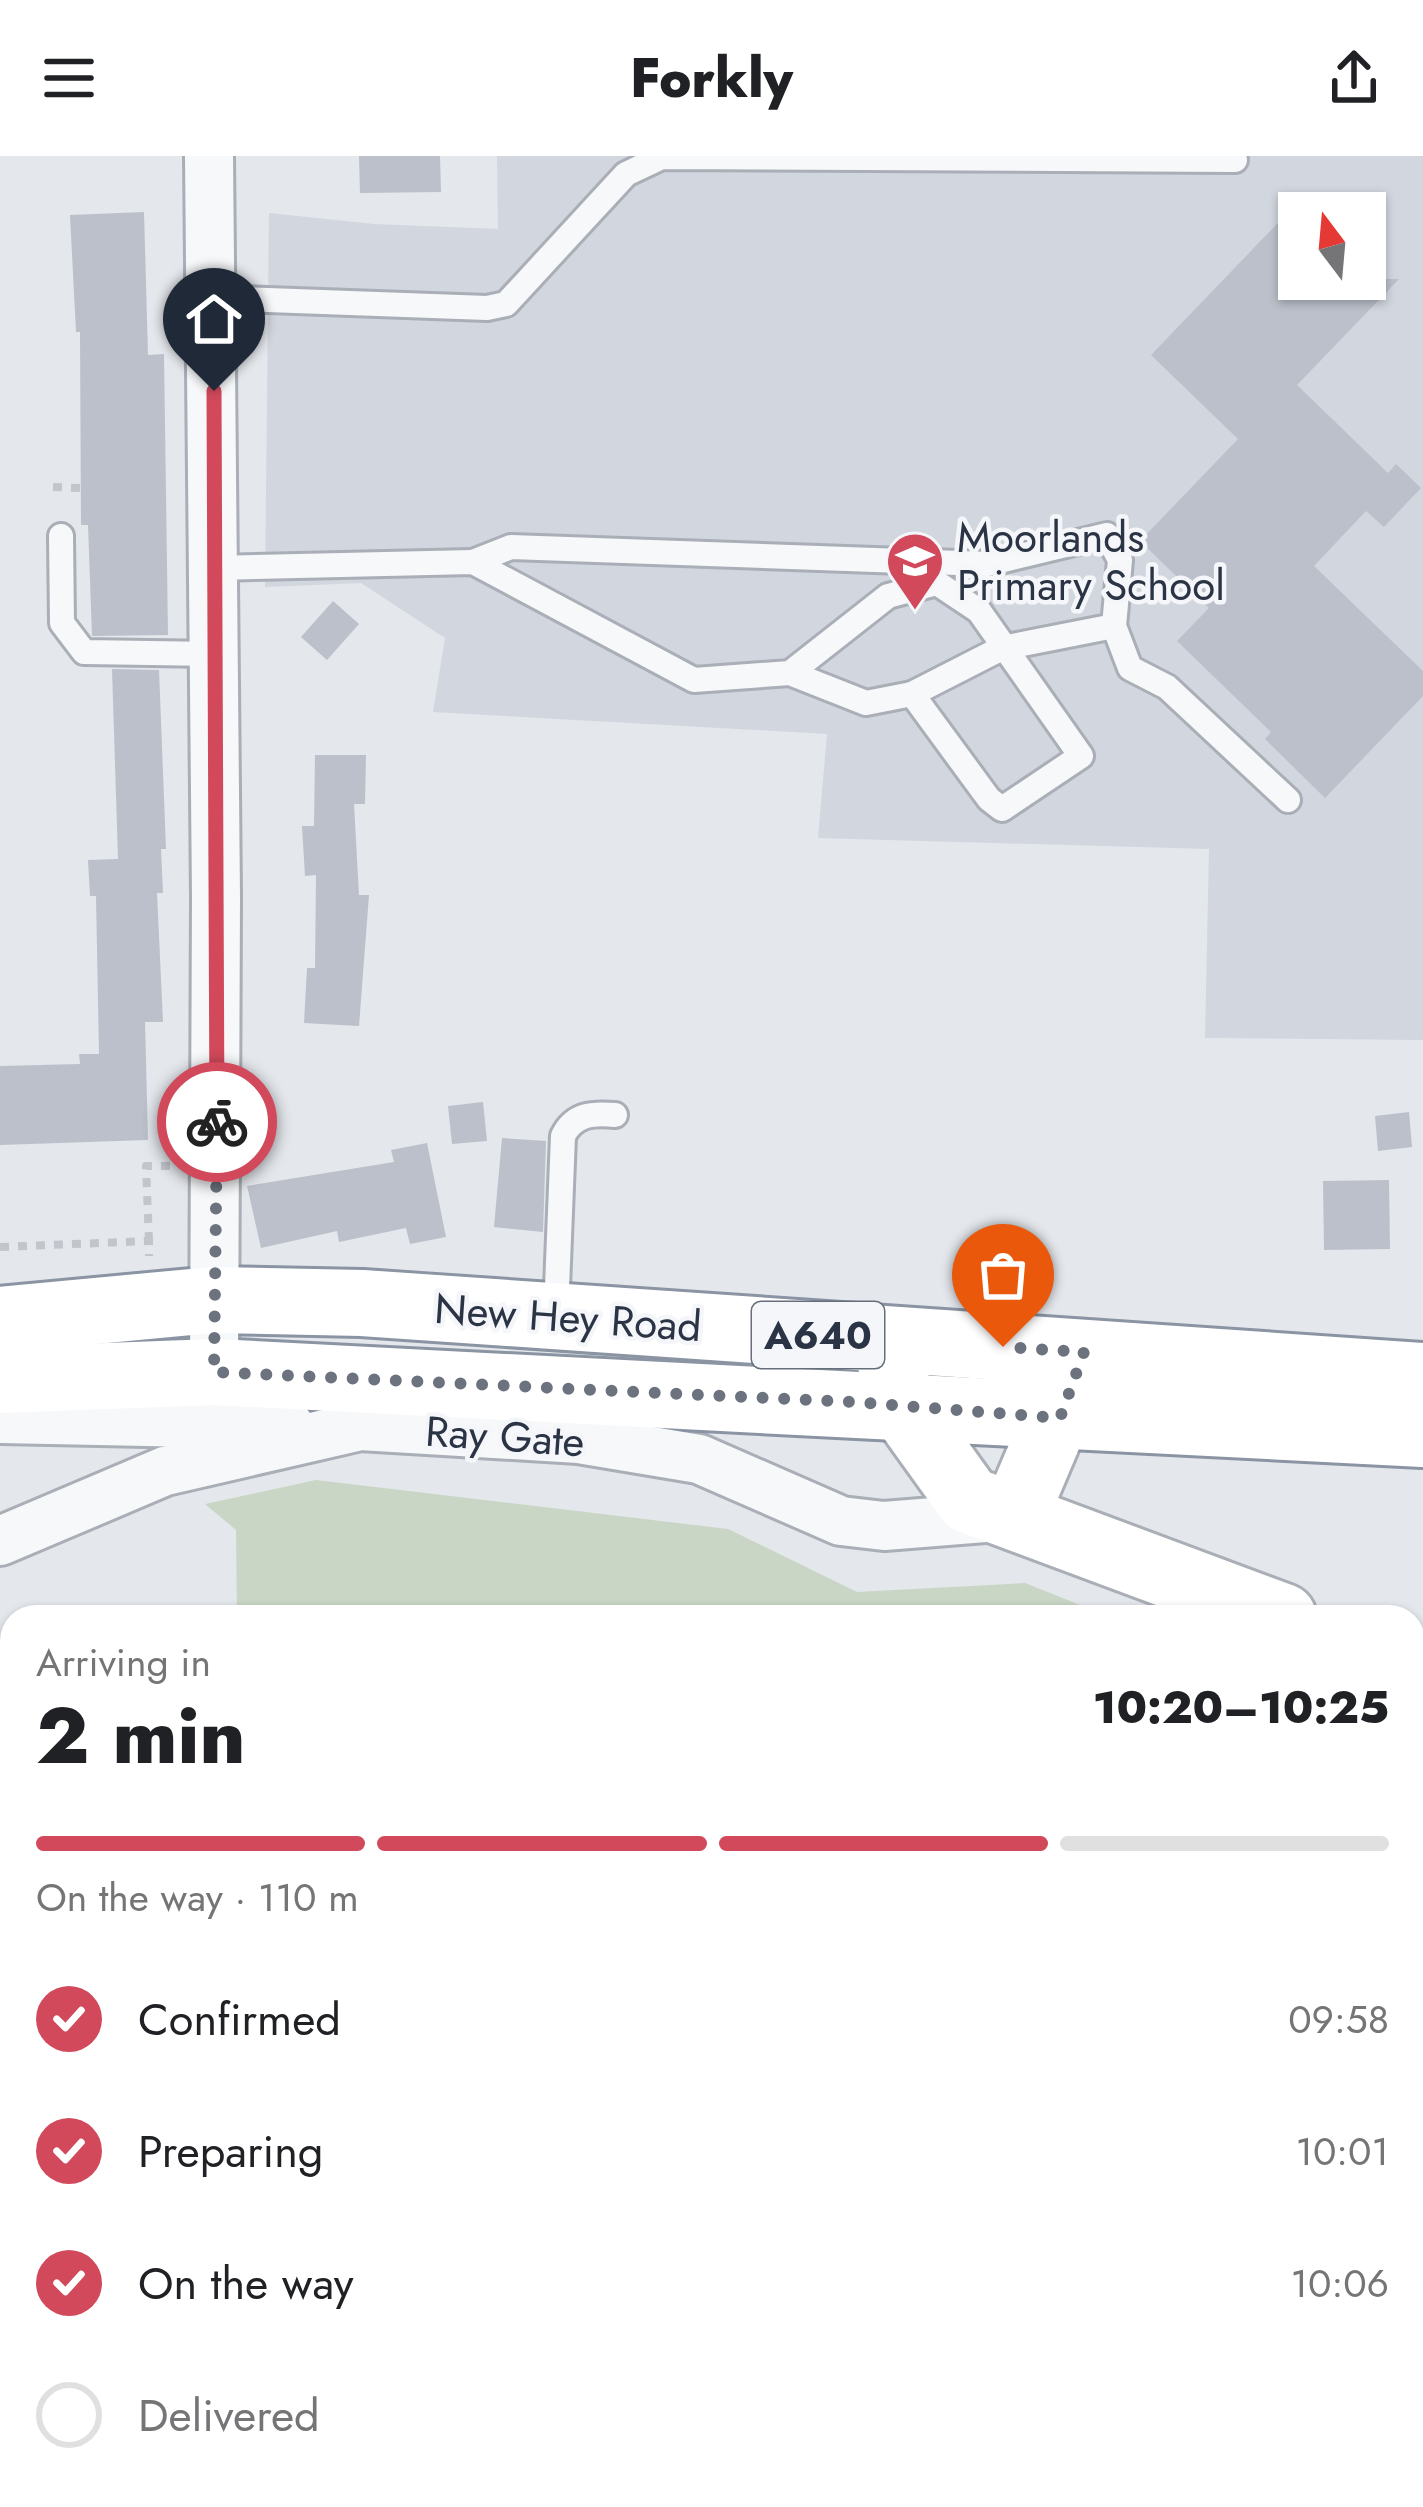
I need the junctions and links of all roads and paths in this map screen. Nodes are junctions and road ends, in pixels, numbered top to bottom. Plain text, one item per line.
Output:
1 (209, 156) edge
2 (1235, 160) dead end
3 (214, 298) junction
4 (53, 487) dead end
5 (80, 488) dead end
6 (61, 536) dead end
7 (473, 562) junction
8 (215, 568) junction
9 (1114, 626) junction
10 (1002, 648) junction
11 (215, 654) junction
12 (790, 673) junction
13 (912, 694) junction
14 (1288, 800) dead end
15 (615, 1115) dead end
16 (146, 1166) dead end
17 (149, 1241) junction
18 (0, 1247) edge
19 (130, 1257) dead end
20 (213, 1300) junction
21 (556, 1316) junction
22 (0, 1320) edge
23 (885, 1340) junction
24 (1084, 1352) junction
25 (214, 1372) junction
26 (1423, 1376) edge
27 (0, 1380) edge
28 (903, 1408) junction
29 (1060, 1418) junction
30 (0, 1419) edge
31 (360, 1426) junction
32 (1423, 1434) edge
33 (1015, 1515) junction
34 (0, 1541) edge
35 (1251, 1605) edge

1 - 3 street
2 - 3 lane
3 - 8 street
4 - 5 path
6 - 11 lane
7 - 8 lane
7 - 9 lane
7 - 12 lane
8 - 11 street
9 - 10 lane
9 - 14 lane
10 - 12 lane
10 - 13 lane
10 - 13 lane
11 - 20 street
12 - 13 lane
15 - 21 lane
16 - 17 path
17 - 18 path
17 - 19 path
20 - 21 main road, New Hey Road / A640
20 - 22 main road, New Hey Road / A640
20 - 25 street
21 - 23 main road, New Hey Road / A640
23 - 24 main road, New Hey Road / A640
23 - 28 main road
24 - 26 main road, New Hey Road / A640
24 - 29 main road
25 - 27 main road, New Hey Road / A640
25 - 28 main road, New Hey Road / A640
28 - 29 main road, New Hey Road / A640
28 - 33 main road
29 - 32 main road, New Hey Road / A640
29 - 33 main road
30 - 31 street
31 - 33 street, Ray Gate
31 - 34 street, Ray Gate
33 - 35 main road

